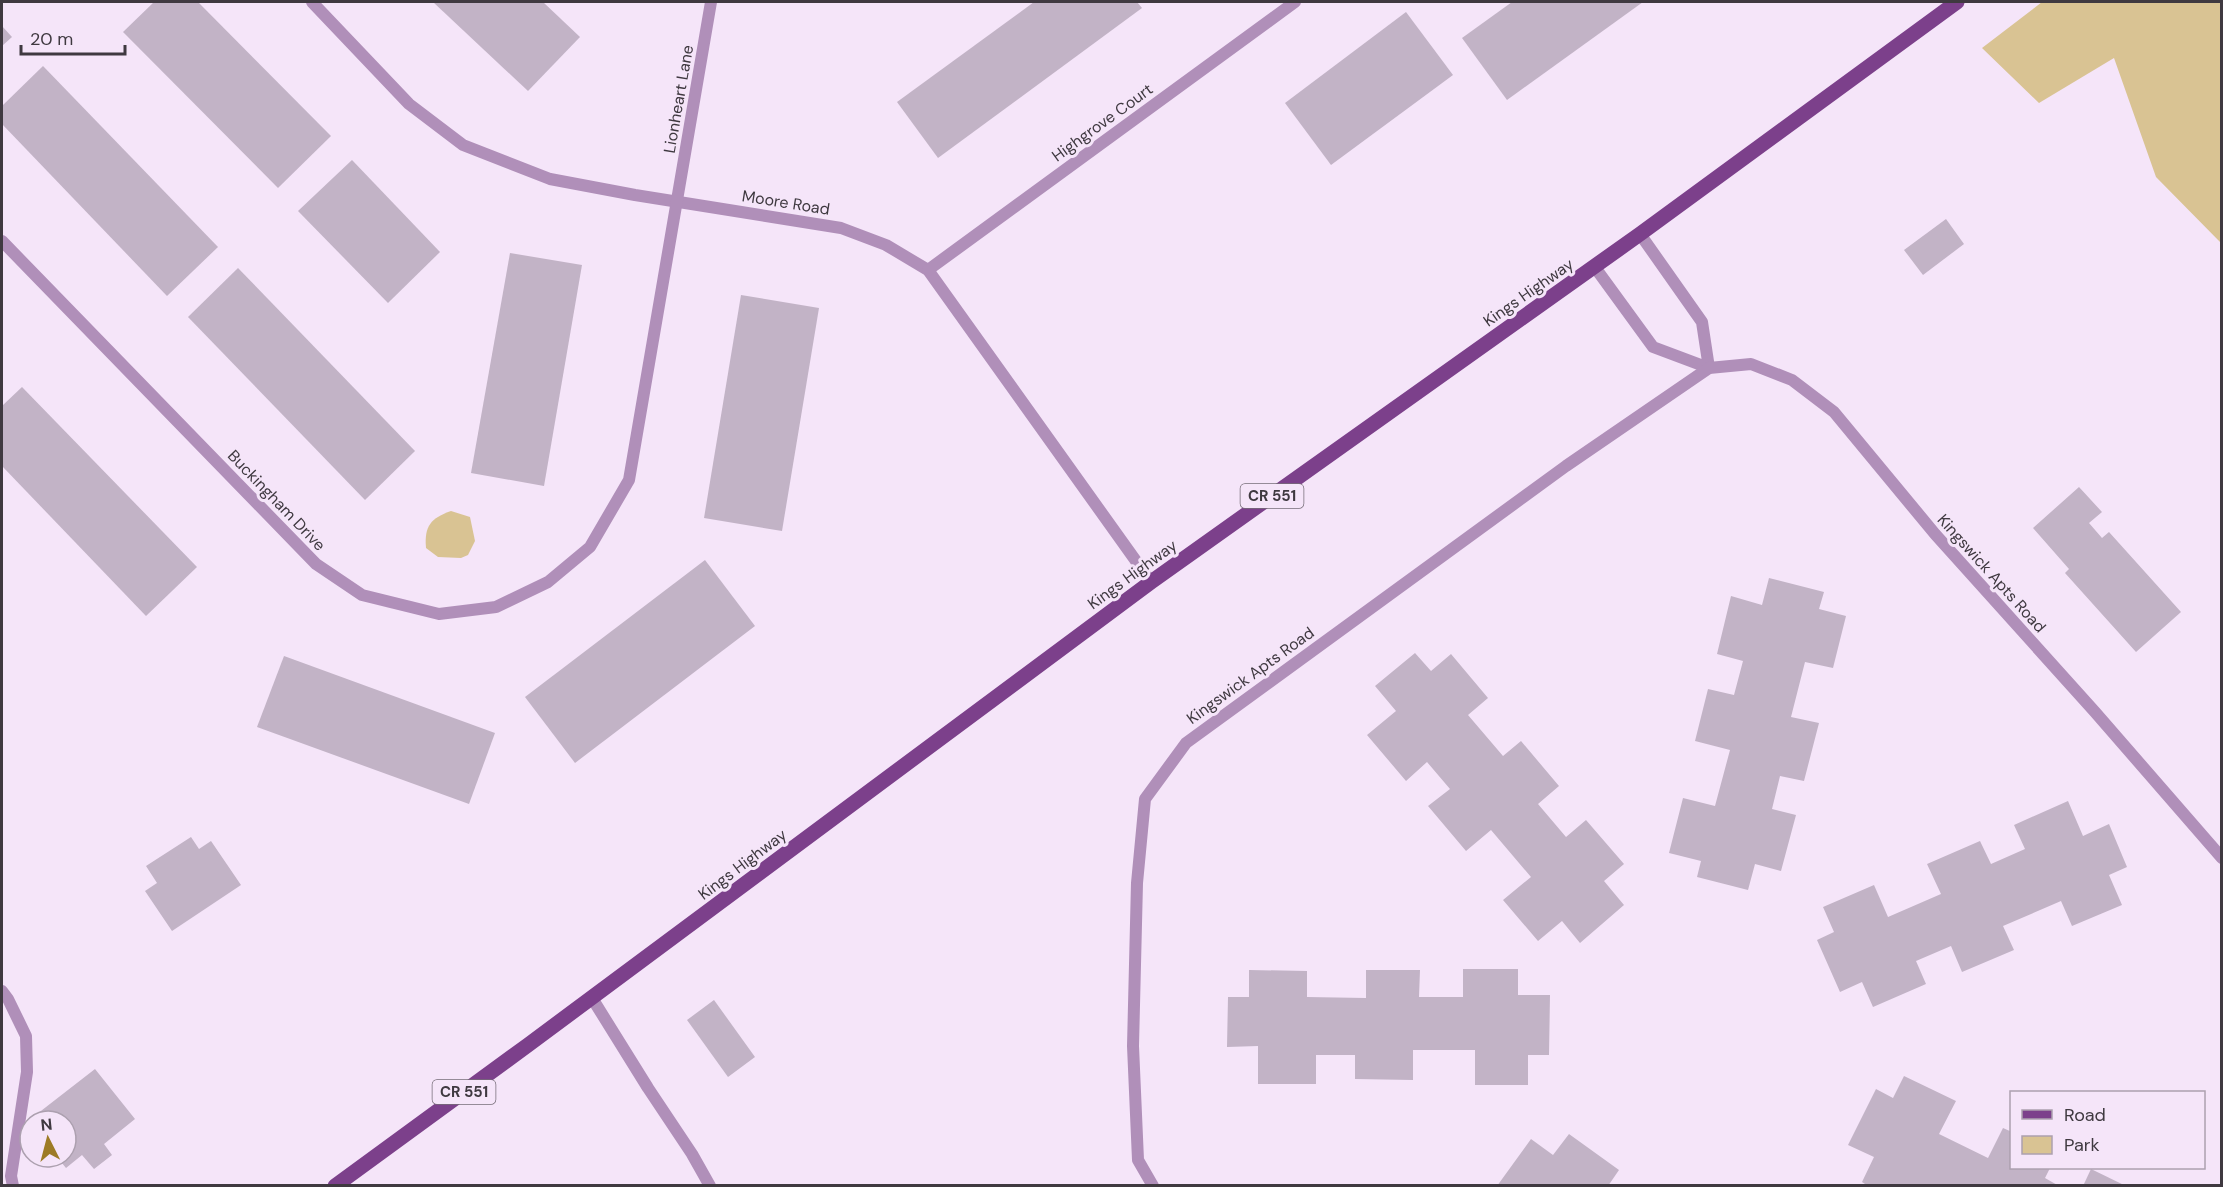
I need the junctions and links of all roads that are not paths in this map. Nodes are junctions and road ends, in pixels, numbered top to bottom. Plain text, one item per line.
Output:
1 (312, 2) edge
2 (711, 2) edge
3 (1295, 2) edge
4 (1957, 2) edge
5 (677, 201) junction
6 (1640, 234) junction
7 (2, 241) edge
8 (1594, 266) junction
9 (928, 270) junction
10 (1709, 368) junction
11 (1151, 582) junction
12 (2222, 858) edge
13 (2, 991) edge
14 (592, 998) junction
15 (8, 1176) edge
16 (335, 1185) edge
17 (710, 1185) edge
18 (1153, 1185) edge

1 - 5 street, Moore Road
2 - 5 street, Lionheart Lane
3 - 9 street, Highgrove Court
4 - 6 main road, Kings Highway / CR 551
5 - 7 street, Buckingham Drive
5 - 9 street, Moore Road
6 - 8 main road, Kings Highway / CR 551
6 - 10 street
8 - 10 street, Kingswick Apts Road
8 - 11 main road, Kings Highway / CR 551
9 - 11 street, Moore Road
10 - 12 street, Kingswick Apts Road
10 - 18 street, Kingswick Apts Road
11 - 14 main road, Kings Highway / CR 551
13 - 15 street
14 - 16 main road, Kings Highway / CR 551
14 - 17 street

